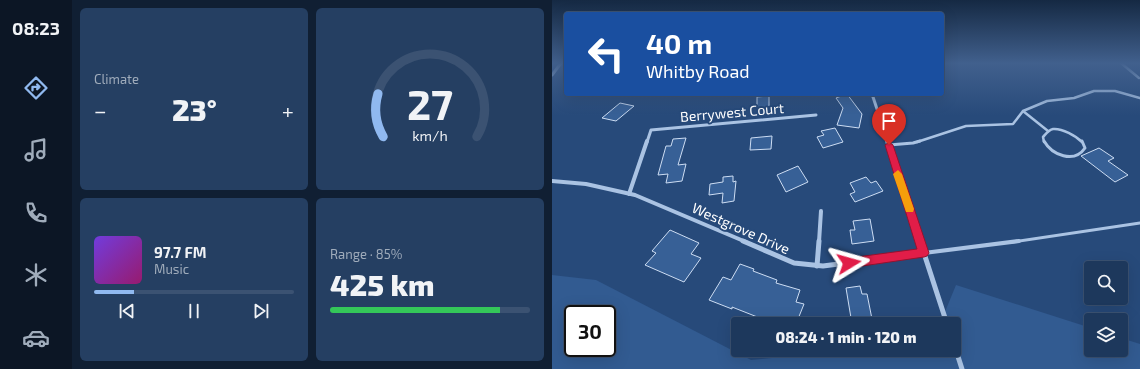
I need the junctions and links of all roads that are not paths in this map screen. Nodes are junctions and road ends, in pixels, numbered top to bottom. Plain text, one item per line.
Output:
1 (873, 96) edge
2 (1140, 98) edge
3 (1023, 111) junction
4 (816, 115) dead end
5 (1048, 131) junction
6 (889, 145) junction
7 (552, 181) edge
8 (629, 194) junction
9 (821, 211) dead end
10 (1140, 223) edge
11 (924, 253) junction
12 (817, 266) junction
13 (945, 317) edge
14 (958, 357) edge
15 (962, 369) edge

1 - 6 street
2 - 3 lane
3 - 5 lane
3 - 6 lane
4 - 8 street, Berrywest Court
5 - 5 lane
6 - 11 street
7 - 8 street, Westgrove Drive
8 - 12 street, Westgrove Drive
9 - 12 street
10 - 11 lane
11 - 12 street, Westgrove Drive
11 - 13 street
14 - 15 street

